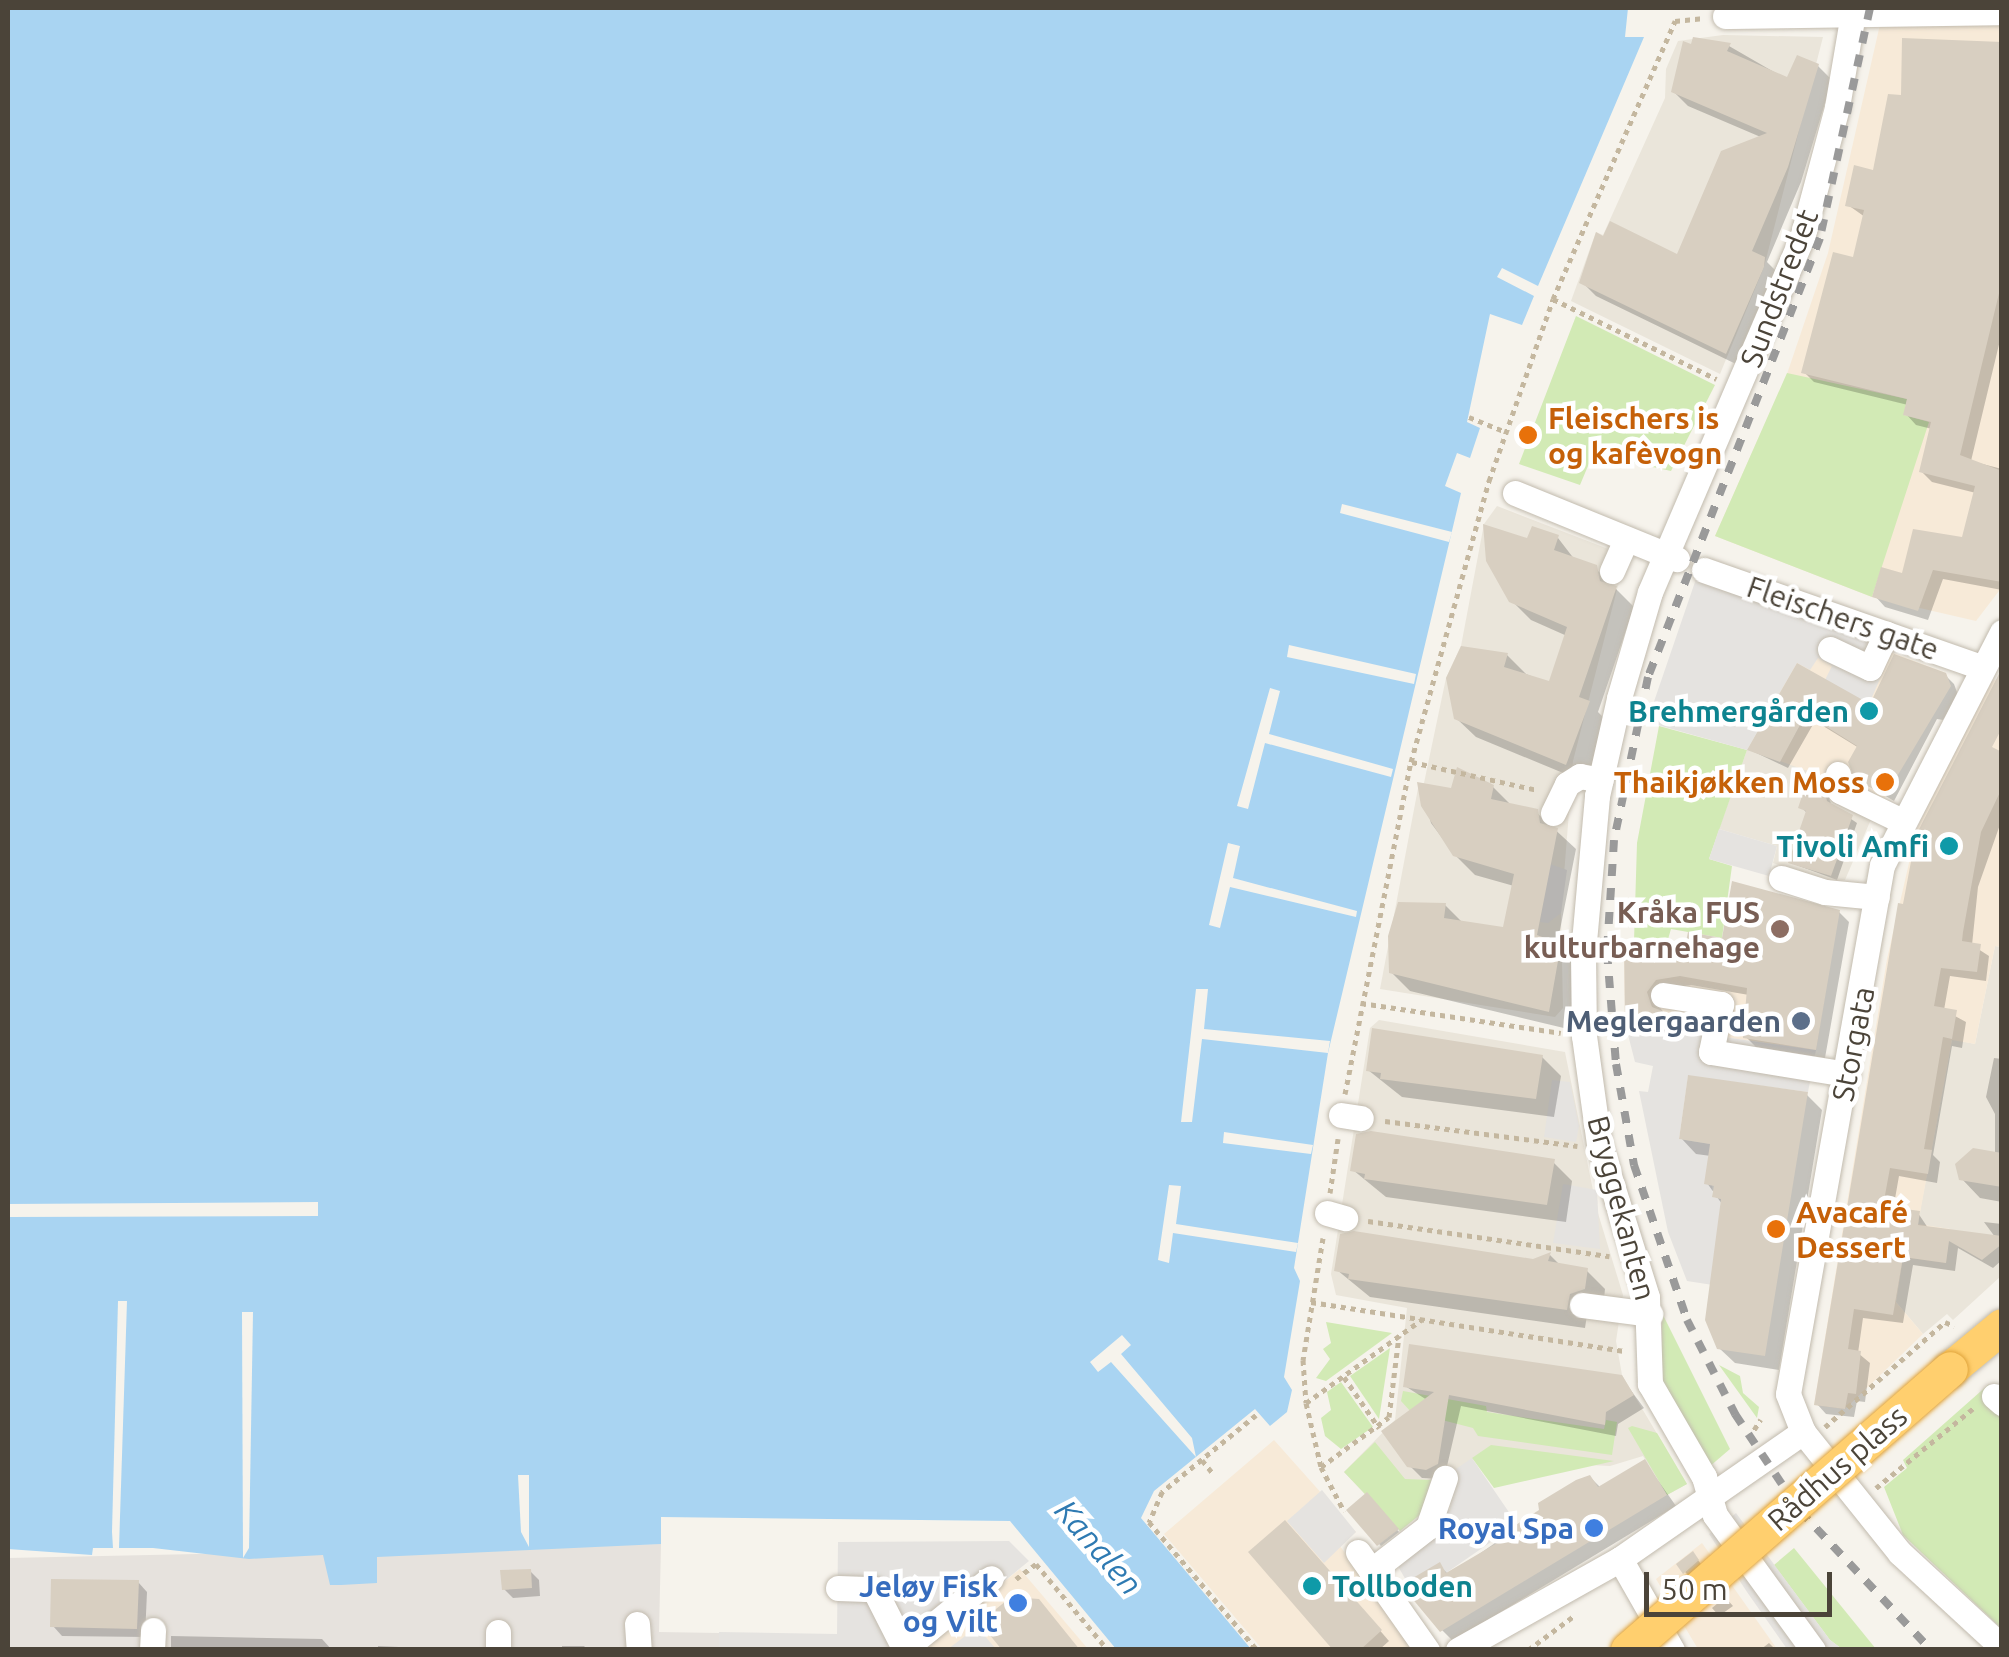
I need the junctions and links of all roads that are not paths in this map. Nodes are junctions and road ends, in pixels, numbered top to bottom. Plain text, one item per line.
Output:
1 (1853, 9) edge
2 (2002, 12) edge
3 (1725, 16) road end
4 (1515, 494) dead end
5 (1626, 539) junction
6 (1671, 557) junction
7 (1704, 570) dead end
8 (1612, 571) dead end
9 (2002, 632) edge
10 (1886, 633) junction
11 (1830, 649) dead end
12 (1982, 667) junction
13 (1838, 774) dead end
14 (1600, 780) junction
15 (1556, 804) road end
16 (1900, 820) junction
17 (1780, 878) dead end
18 (1877, 897) junction
19 (1663, 995) dead end
20 (1847, 1074) junction
21 (1582, 1305) dead end
22 (1650, 1314) junction
23 (2002, 1326) edge
24 (1814, 1429) junction
25 (1445, 1478) dead end
26 (1713, 1496) junction
27 (1620, 1560) junction
28 (991, 1578) road end
29 (838, 1588) dead end
30 (2002, 1647) edge
31 (904, 1649) edge
32 (1427, 1650) edge
33 (1458, 1650) edge
34 (1628, 1650) edge
35 (1672, 1650) edge
36 (1813, 1650) edge

1 - 2 street
1 - 3 street
1 - 6 street, Sundstredet
4 - 5 street
5 - 6 street
5 - 8 street
6 - 14 street, Bryggekanten
7 - 10 street, Fleischers gate
9 - 12 street, Storgata
10 - 11 street
10 - 12 street, Fleischers gate
12 - 16 street, Storgata
13 - 16 street
14 - 15 street
14 - 22 street, Bryggekanten
16 - 18 street, Storgata
17 - 18 street
18 - 20 street, Storgata
19 - 20 street
20 - 24 street, Storgata
21 - 22 street
22 - 26 street, Bryggekanten
23 - 34 highway, Rådhus plass, bridge
24 - 26 street
24 - 30 street
25 - 32 street
26 - 27 street
26 - 36 street, Bryggekanten
27 - 33 street
27 - 35 street
28 - 31 street
29 - 31 street

